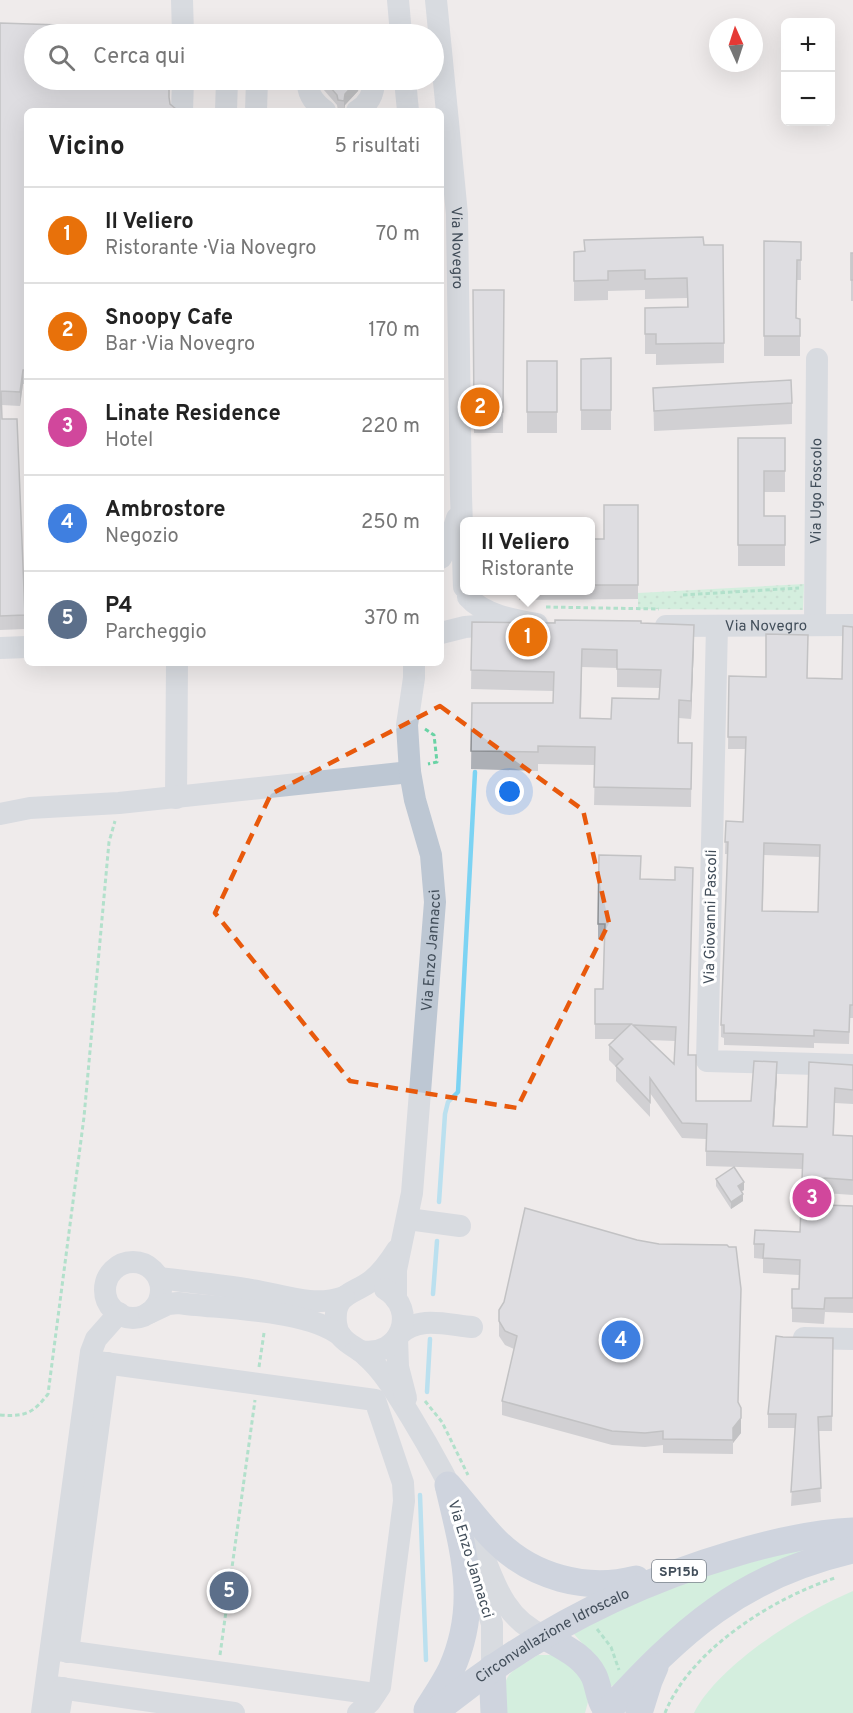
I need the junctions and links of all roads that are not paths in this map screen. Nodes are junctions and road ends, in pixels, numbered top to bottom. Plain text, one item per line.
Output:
1 (182, 0) edge
2 (398, 0) edge
3 (436, 0) edge
4 (183, 24) edge
5 (400, 24) edge
6 (438, 24) edge
7 (183, 90) edge
8 (226, 90) edge
9 (257, 90) edge
10 (310, 90) edge
11 (374, 90) edge
12 (406, 90) edge
13 (442, 90) edge
14 (183, 108) edge
15 (226, 108) edge
16 (256, 108) edge
17 (321, 108) edge
18 (361, 108) edge
19 (408, 108) edge
20 (443, 108) edge
21 (444, 124) edge
22 (449, 201) edge
23 (817, 359) dead end
24 (461, 496) junction
25 (462, 517) edge
26 (444, 552) edge
27 (444, 573) edge
28 (460, 584) edge
29 (465, 595) edge
30 (468, 595) edge
31 (815, 625) junction
32 (853, 625) edge
33 (645, 626) edge
34 (717, 626) junction
35 (445, 633) edge
36 (24, 647) edge
37 (0, 648) edge
38 (177, 666) edge
39 (416, 668) edge
40 (417, 770) junction
41 (176, 798) junction
42 (0, 814) edge
43 (853, 1065) edge
44 (460, 1226) dead end
45 (405, 1230) junction
46 (159, 1278) junction
47 (354, 1292) junction
48 (398, 1301) junction
49 (119, 1313) junction
50 (149, 1313) junction
51 (341, 1336) junction
52 (398, 1336) junction
53 (783, 1338) edge
54 (853, 1340) edge
55 (361, 1351) junction
56 (99, 1362) junction
57 (411, 1417) junction
58 (460, 1483) junction
59 (853, 1524) edge
60 (853, 1531) edge
61 (825, 1532) junction
62 (853, 1550) edge
63 (712, 1560) junction
64 (544, 1636) junction
65 (674, 1642) junction
66 (59, 1650) junction
67 (492, 1668) junction
68 (54, 1687) junction
69 (375, 1694) junction
70 (608, 1712) edge
71 (42, 1713) edge
72 (60, 1713) edge
73 (234, 1713) edge
74 (358, 1713) edge
75 (425, 1713) edge
76 (434, 1713) edge
77 (494, 1713) edge
78 (639, 1713) edge

1 - 4 street
2 - 5 street
3 - 6 street, Via Novegro
7 - 14 street
8 - 15 street
9 - 16 street
10 - 17 street
11 - 18 street
12 - 19 street
13 - 20 street, Via Novegro
21 - 22 street, Via Novegro
22 - 24 street, Via Novegro
23 - 31 street, Via Ugo Foscolo
24 - 25 street, Via Novegro
24 - 26 street, Via Novegro
27 - 28 street
29 - 35 street, Via Novegro
30 - 35 street, Via Novegro
31 - 32 street, Via Novegro
31 - 34 street, Via Novegro
33 - 34 street, Via Novegro
34 - 43 street, Via Giovanni Pascoli
36 - 37 street
38 - 41 street
39 - 40 street, Via Enzo Jannacci
40 - 41 street
40 - 45 street, Via Enzo Jannacci
41 - 42 street
44 - 45 street
45 - 47 street, Via Enzo Jannacci
45 - 48 street, Via Enzo Jannacci
46 - 47 street
46 - 49 street
46 - 50 street
47 - 48 street
47 - 51 street
48 - 52 street, Via Enzo Jannacci
48 - 52 street
49 - 50 street
49 - 56 street
50 - 51 street, Via Enzo Jannacci
51 - 55 street, Via Enzo Jannacci
52 - 55 street
52 - 57 street, Via Enzo Jannacci
53 - 54 street
55 - 57 street, Via Enzo Jannacci
56 - 66 street
56 - 69 street
57 - 58 street, Via Enzo Jannacci
58 - 63 main road
58 - 64 street, Via Enzo Jannacci
58 - 67 street, Via Enzo Jannacci
58 - 75 main road
59 - 61 main road
60 - 61 main road, Circonvallazione Idroscalo / SP15b
61 - 63 main road, Circonvallazione Idroscalo / SP15b
62 - 65 main road
63 - 64 main road, Circonvallazione Idroscalo / SP15b
64 - 67 main road, Circonvallazione Idroscalo / SP15b
64 - 70 main road
65 - 70 main road
65 - 78 main road
66 - 68 street
66 - 69 street
67 - 76 main road, Circonvallazione Idroscalo / SP15b
67 - 77 main road
68 - 71 street
68 - 72 street
68 - 73 street
69 - 74 street

